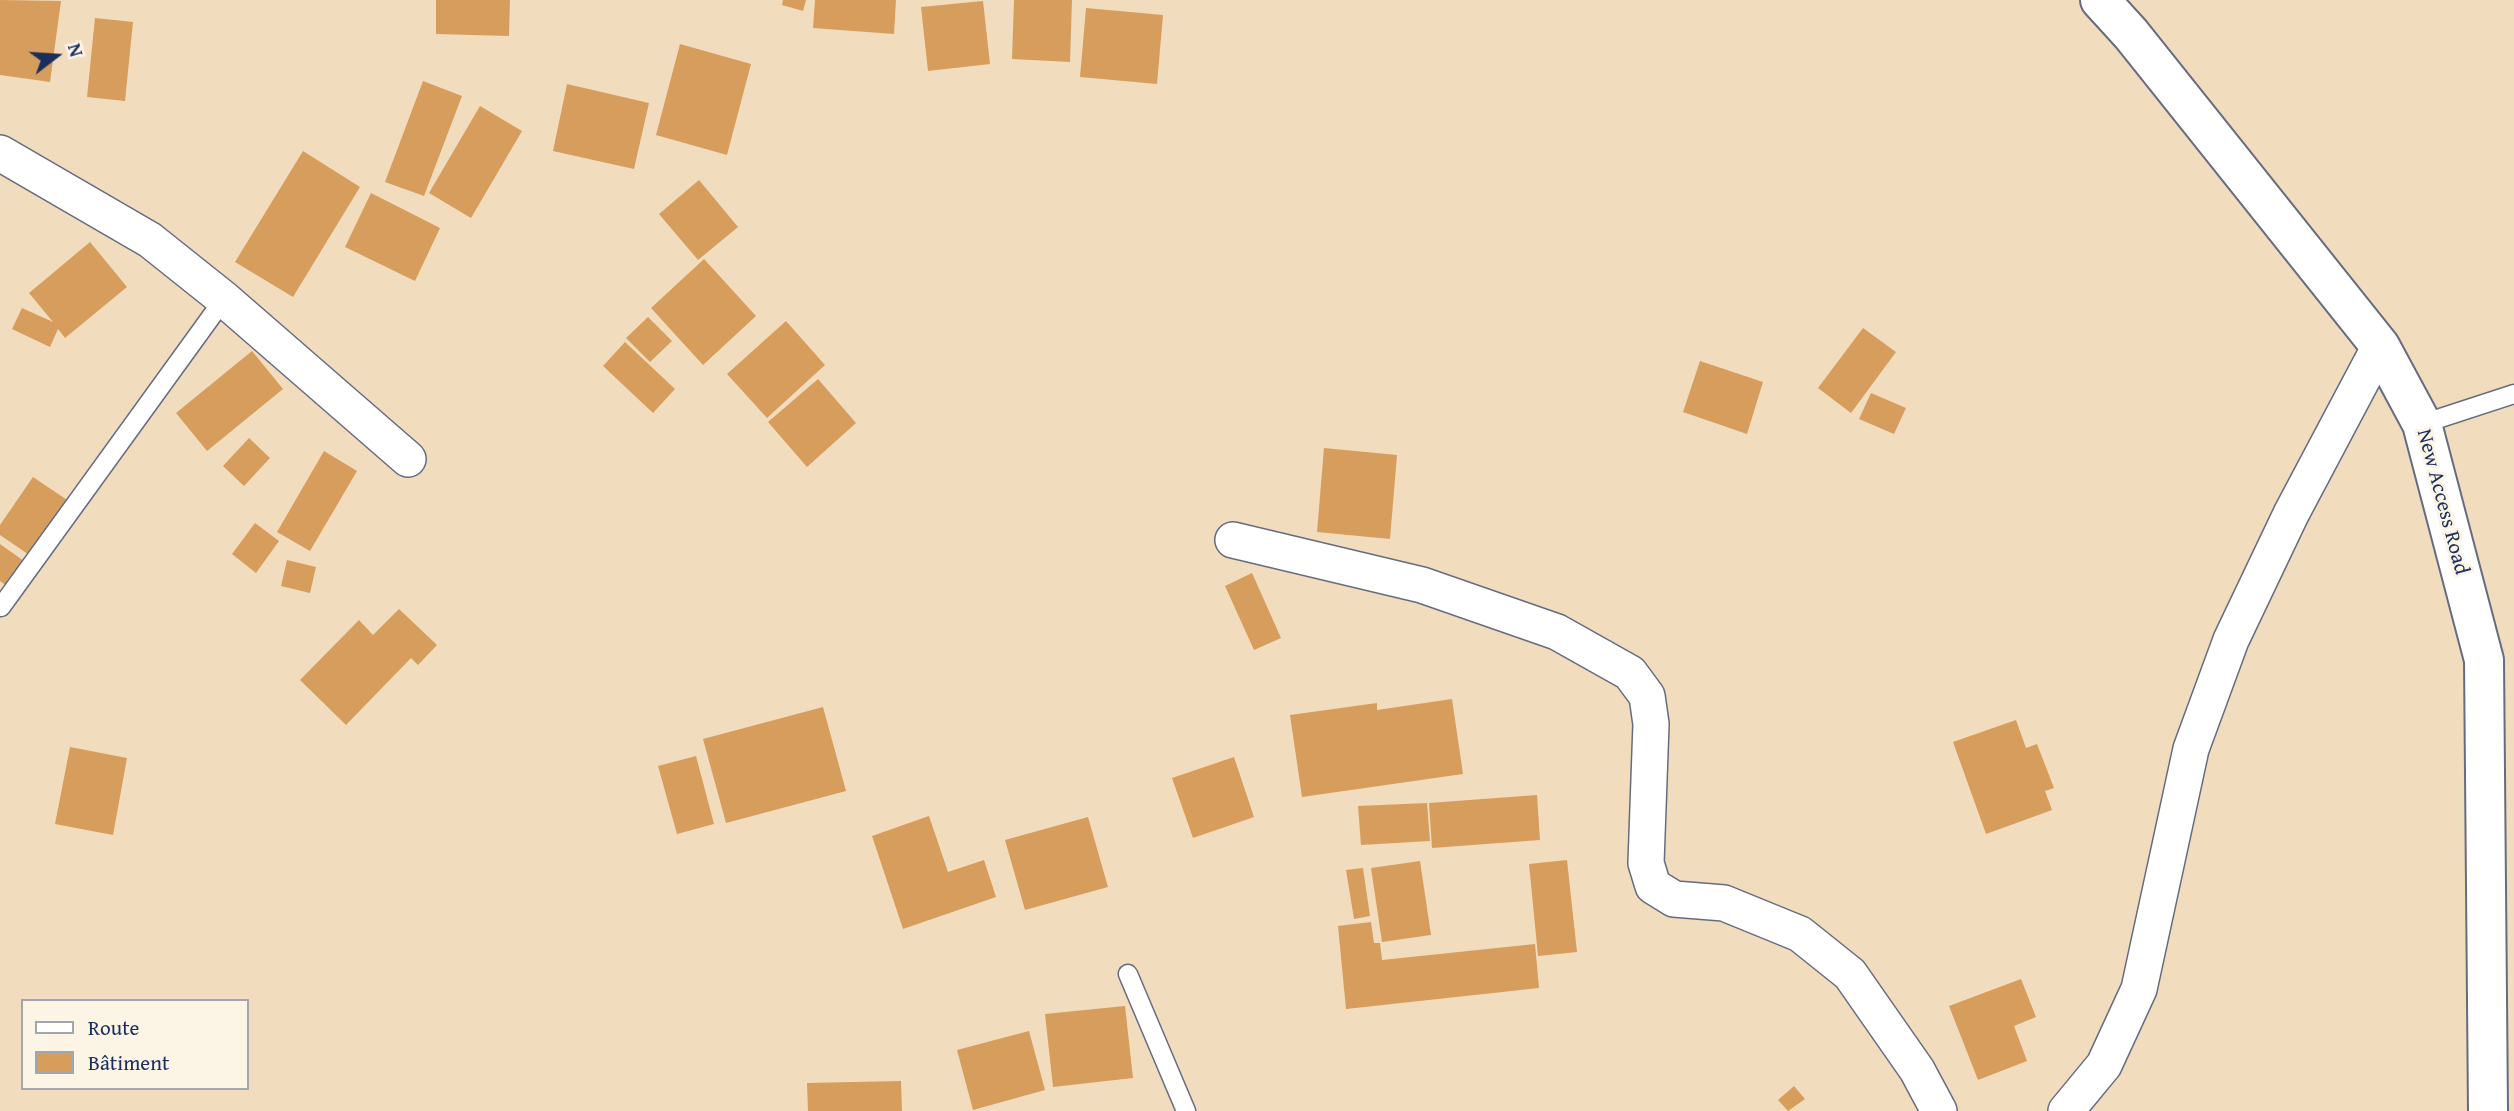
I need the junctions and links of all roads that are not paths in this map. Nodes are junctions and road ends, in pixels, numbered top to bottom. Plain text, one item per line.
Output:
1 (2100, 0) edge
2 (0, 153) edge
3 (224, 299) junction
4 (2380, 346) junction
5 (2514, 394) edge
6 (2422, 424) junction
7 (408, 459) dead end
8 (1233, 540) dead end
9 (1, 607) edge
10 (1128, 974) dead end
11 (1186, 1111) edge
12 (1939, 1111) edge
13 (2066, 1111) edge
14 (2488, 1111) edge

1 - 4 main road, New Access Road
2 - 3 street
3 - 7 street
3 - 9 lane
4 - 6 main road, New Access Road
4 - 13 street
5 - 6 lane
6 - 14 main road, New Access Road
8 - 12 street
10 - 11 lane

